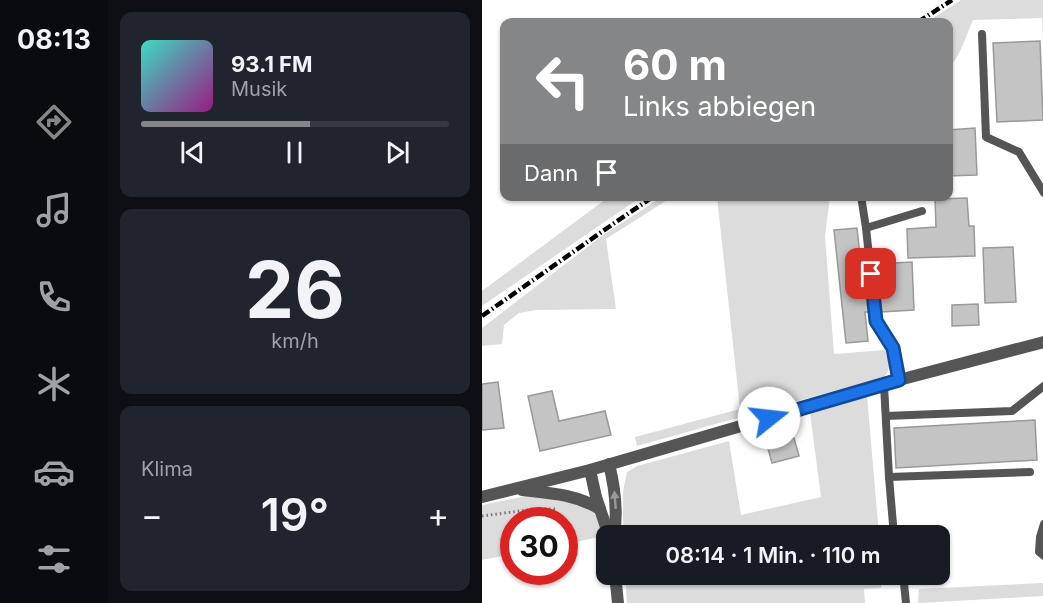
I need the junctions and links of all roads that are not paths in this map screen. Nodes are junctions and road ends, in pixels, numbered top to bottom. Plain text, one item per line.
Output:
1 (982, 34) dead end
2 (1043, 193) edge
3 (862, 201) edge
4 (922, 211) dead end
5 (866, 228) junction
6 (1043, 342) edge
7 (899, 380) junction
8 (884, 385) junction
9 (1043, 386) edge
10 (886, 416) junction
11 (609, 464) junction
12 (590, 470) junction
13 (1030, 472) dead end
14 (889, 477) junction
15 (512, 489) junction
16 (482, 497) edge
17 (601, 512) junction
18 (1043, 524) edge
19 (606, 525) edge
20 (615, 525) edge
21 (893, 525) edge
22 (1043, 556) edge
23 (616, 585) edge
24 (904, 585) edge
25 (618, 603) edge
26 (906, 603) edge

1 - 2 lane
3 - 5 lane
4 - 5 lane
5 - 7 lane
6 - 7 street
7 - 8 street
8 - 10 lane
8 - 11 street
9 - 10 lane
10 - 14 lane
11 - 12 street
20 -> 11 street
12 - 15 street
12 - 17 street
13 - 14 lane
14 - 21 lane
15 - 16 street
15 - 17 street
17 - 19 street
18 - 22 lane
23 - 25 street
24 - 26 lane

